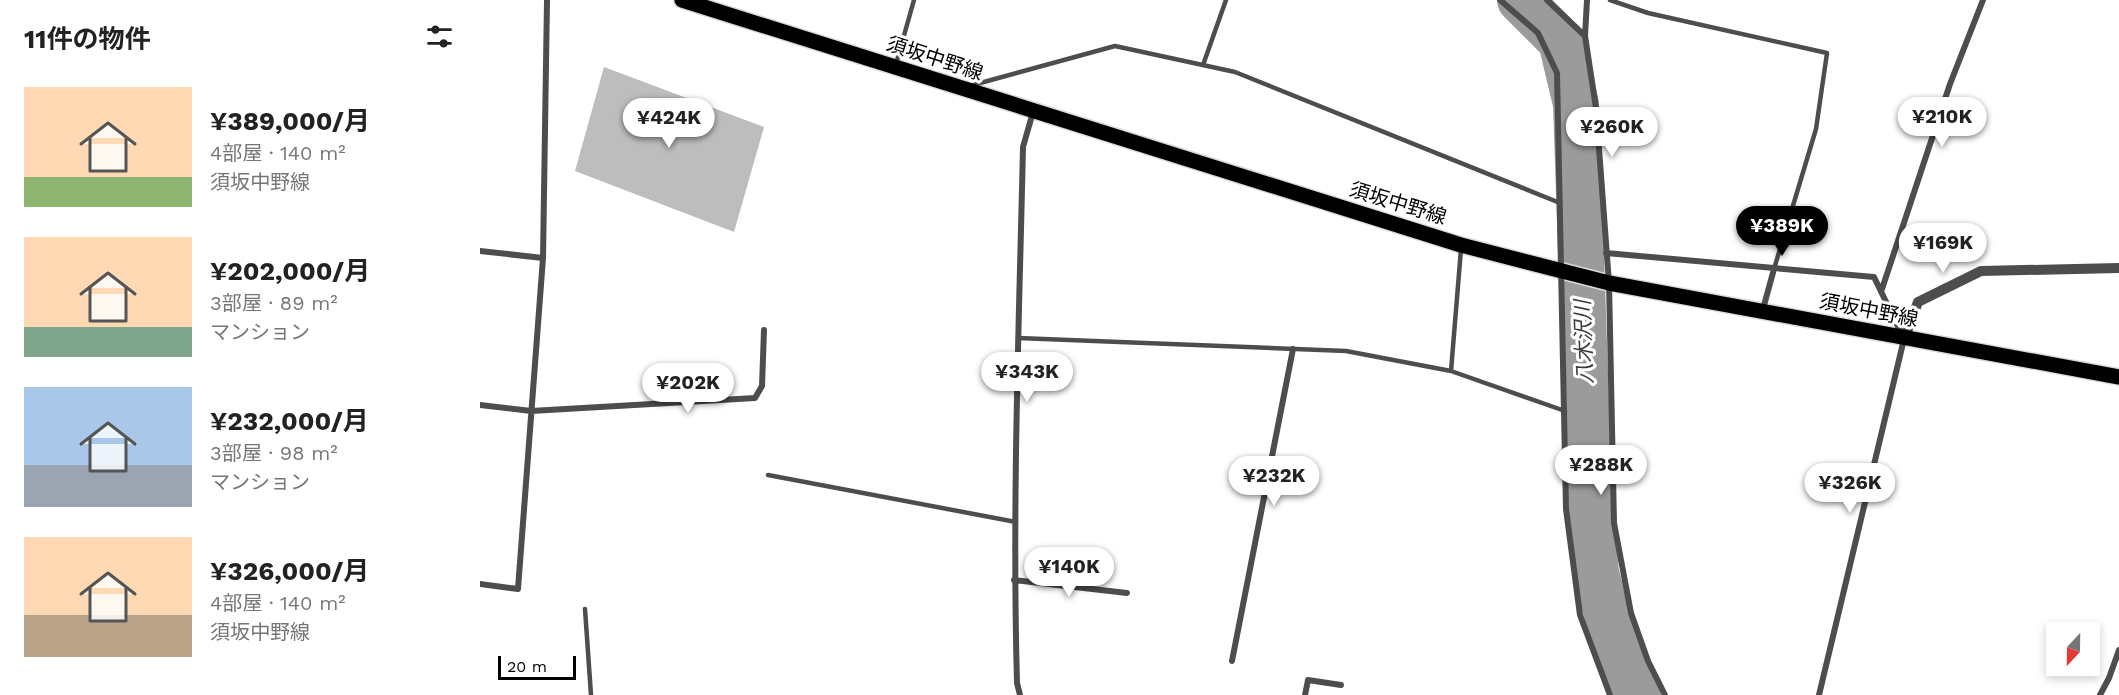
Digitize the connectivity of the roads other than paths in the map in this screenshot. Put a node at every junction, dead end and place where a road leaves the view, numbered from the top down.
1 (547, 0) edge
2 (682, 0) edge
3 (914, 0) edge
4 (1226, 0) edge
5 (1500, 0) edge
6 (1547, 0) edge
7 (1587, 0) edge
8 (1610, 0) edge
9 (1983, 0) edge
10 (1585, 36) junction
11 (1203, 65) junction
12 (895, 66) junction
13 (960, 89) junction
14 (1033, 112) junction
15 (1560, 203) junction
16 (1461, 245) junction
17 (480, 251) edge
18 (1606, 253) junction
19 (543, 258) junction
20 (2119, 268) edge
21 (1774, 269) junction
22 (1566, 272) junction
23 (1606, 283) junction
24 (1882, 289) junction
25 (1762, 313) junction
26 (764, 330) dead end
27 (1018, 338) junction
28 (1904, 339) junction
29 (1293, 349) junction
30 (1451, 371) junction
31 (2119, 377) edge
32 (480, 405) edge
33 (531, 411) junction
34 (1565, 411) junction
35 (768, 475) dead end
36 (1016, 522) junction
37 (1014, 580) junction
38 (480, 584) edge
39 (1127, 593) dead end
40 (585, 609) dead end
41 (2119, 650) edge
42 (1232, 661) dead end
43 (1341, 685) dead end
44 (591, 695) edge
45 (1020, 695) edge
46 (1305, 695) edge
47 (1610, 695) edge
48 (1665, 695) edge
49 (1819, 695) edge
50 (2100, 695) edge

1 - 19 street
2 - 12 main road, 須坂中野線
3 - 12 lane
4 - 11 lane
5 - 15 street
6 - 10 street
7 - 10 street
8 - 21 lane
9 - 24 street
10 - 18 street
11 - 13 lane
11 - 15 lane
12 - 13 main road, 須坂中野線
13 - 14 main road, 須坂中野線
14 - 16 main road, 須坂中野線
14 - 27 street
15 - 22 street
16 - 22 main road, 須坂中野線
16 - 30 lane
17 - 19 street
18 - 21 street
18 - 23 street
19 - 33 street
20 - 28 street
21 - 24 street
21 - 25 street
22 - 23 main road, 須坂中野線
22 - 34 street
23 - 25 main road, 須坂中野線
23 - 48 street
24 - 28 street
25 - 28 main road, 須坂中野線
26 - 33 street
27 - 29 lane
27 - 36 street
28 - 31 main road, 須坂中野線
28 - 49 street
29 - 30 lane
29 - 42 street
30 - 34 lane
32 - 33 street
33 - 38 street
34 - 47 street
35 - 36 lane
36 - 37 street
37 - 39 street
37 - 45 street
40 - 44 lane
41 - 50 street
43 - 46 street

